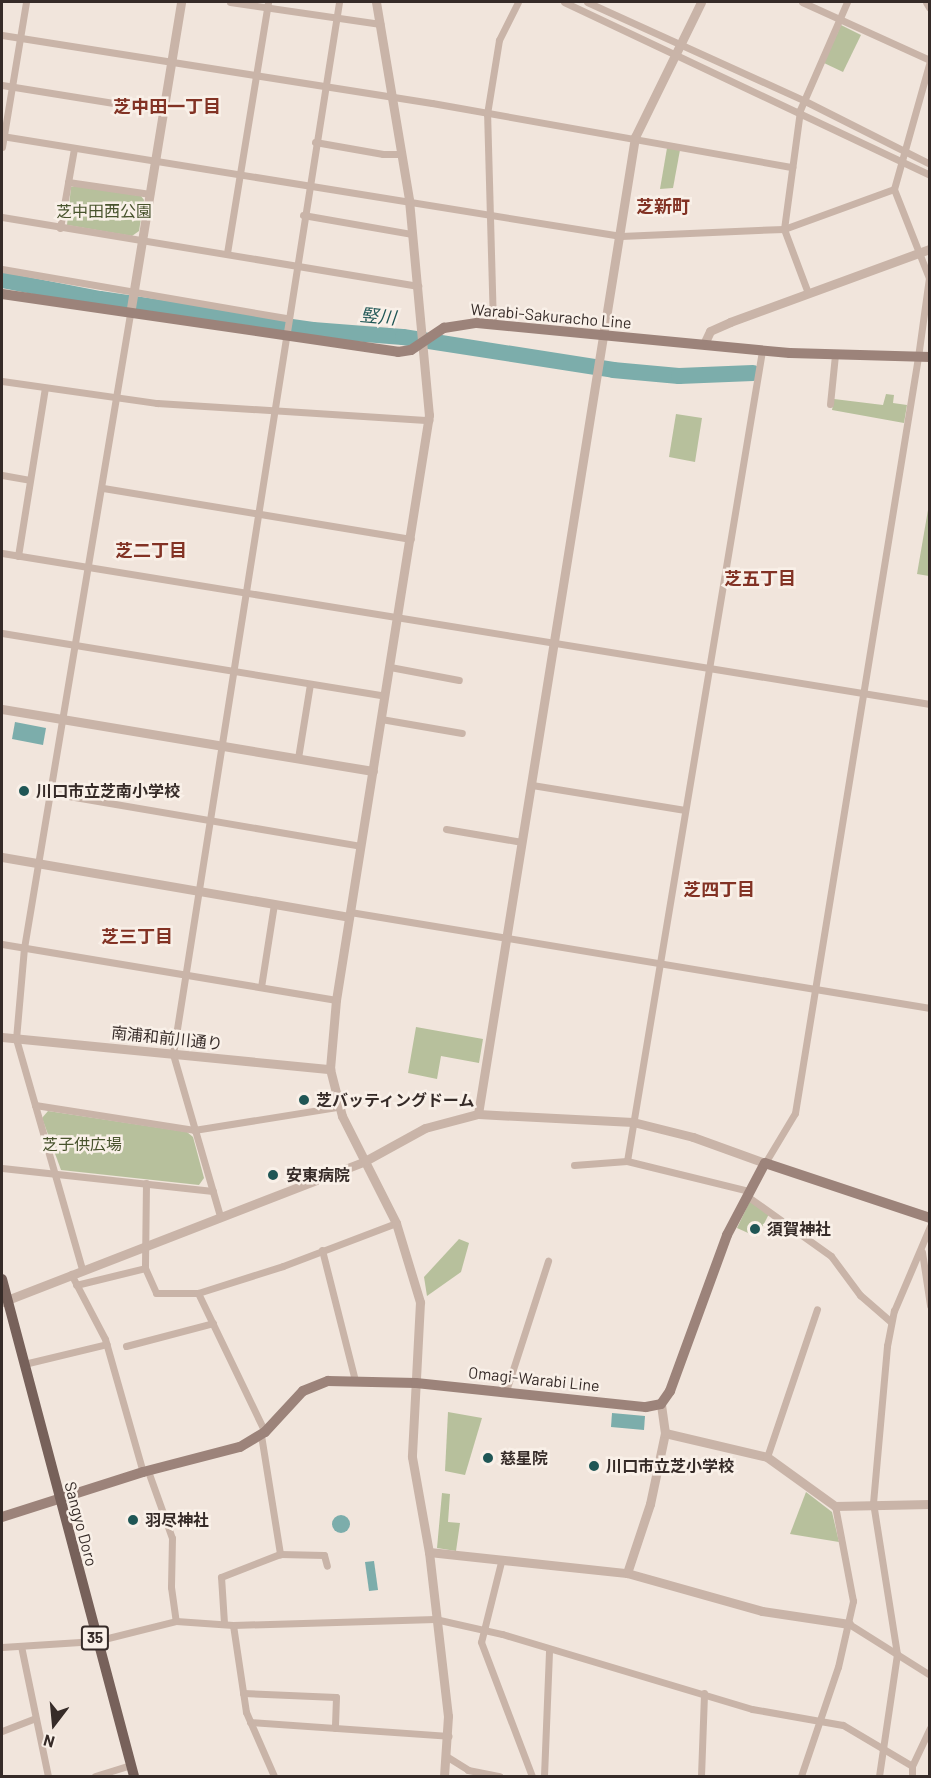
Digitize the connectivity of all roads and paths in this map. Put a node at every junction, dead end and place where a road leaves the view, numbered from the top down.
1 (26, 2) edge
2 (181, 2) edge
3 (230, 2) edge
4 (339, 2) edge
5 (376, 2) edge
6 (518, 2) edge
7 (564, 2) edge
8 (587, 2) edge
9 (701, 2) edge
10 (801, 2) edge
11 (847, 2) edge
12 (927, 2) edge
13 (267, 5) edge
14 (930, 7) edge
15 (336, 18) junction
16 (838, 19) junction
17 (380, 24) junction
18 (2, 35) edge
19 (20, 38) junction
20 (677, 48) junction
21 (930, 60) edge
22 (171, 62) junction
23 (255, 76) junction
24 (2, 85) edge
25 (11, 87) junction
26 (325, 87) junction
27 (392, 98) junction
28 (803, 100) junction
29 (800, 110) junction
30 (163, 111) junction
31 (487, 114) junction
32 (2, 136) edge
33 (635, 137) junction
34 (315, 142) junction
35 (2, 147) edge
36 (74, 149) junction
37 (904, 152) junction
38 (402, 154) junction
39 (156, 161) junction
40 (902, 161) junction
41 (930, 164) edge
42 (792, 167) junction
43 (238, 175) junction
44 (930, 175) edge
45 (68, 182) junction
46 (308, 184) junction
47 (894, 189) junction
48 (150, 194) junction
49 (408, 200) junction
50 (303, 215) junction
51 (489, 216) junction
52 (2, 218) edge
53 (60, 228) junction
54 (784, 229) junction
55 (412, 234) junction
56 (621, 236) junction
57 (142, 241) junction
58 (930, 249) edge
59 (227, 253) junction
60 (918, 253) junction
61 (295, 265) junction
62 (2, 269) edge
63 (418, 286) junction
64 (808, 293) junction
65 (2, 294) edge
66 (133, 295) junction
67 (131, 312) junction
68 (286, 319) junction
69 (493, 325) junction
70 (284, 335) junction
71 (605, 336) junction
72 (423, 341) junction
73 (704, 344) junction
74 (762, 351) junction
75 (834, 355) junction
76 (918, 357) junction
77 (930, 357) edge
78 (2, 381) edge
79 (45, 388) junction
80 (117, 398) junction
81 (831, 404) dead end
82 (273, 408) junction
83 (429, 420) junction
84 (2, 475) edge
85 (30, 480) junction
86 (103, 488) junction
87 (256, 514) junction
88 (411, 539) junction
89 (2, 553) edge
90 (18, 556) junction
91 (89, 567) junction
92 (244, 592) junction
93 (398, 618) junction
94 (2, 633) edge
95 (555, 643) junction
96 (76, 645) junction
97 (390, 667) junction
98 (709, 668) junction
99 (231, 671) junction
100 (459, 680) dead end
101 (310, 684) junction
102 (863, 693) junction
103 (385, 696) junction
104 (930, 704) edge
105 (2, 709) edge
106 (63, 719) junction
107 (381, 719) junction
108 (462, 733) dead end
109 (220, 745) junction
110 (298, 758) junction
111 (373, 771) junction
112 (532, 784) junction
113 (51, 793) junction
114 (685, 810) junction
115 (208, 820) junction
116 (447, 829) dead end
117 (522, 842) junction
118 (361, 846) junction
119 (2, 857) edge
120 (39, 864) junction
121 (197, 891) junction
122 (274, 904) junction
123 (350, 914) junction
124 (507, 938) junction
125 (2, 944) edge
126 (24, 948) junction
127 (660, 963) junction
128 (184, 974) junction
129 (261, 987) junction
130 (814, 989) junction
131 (336, 999) junction
132 (930, 1008) edge
133 (2, 1037) edge
134 (16, 1039) junction
135 (173, 1054) junction
136 (330, 1069) junction
137 (34, 1105) junction
138 (338, 1107) junction
139 (478, 1114) junction
140 (633, 1122) junction
141 (194, 1130) junction
142 (365, 1161) junction
143 (627, 1161) junction
144 (765, 1163) junction
145 (574, 1165) dead end
146 (2, 1168) edge
147 (54, 1174) junction
148 (146, 1183) junction
149 (213, 1191) junction
150 (748, 1194) junction
151 (220, 1216) junction
152 (930, 1218) edge
153 (396, 1223) junction
154 (930, 1226) edge
155 (148, 1244) junction
156 (322, 1250) junction
157 (921, 1250) junction
158 (548, 1261) dead end
159 (145, 1268) junction
160 (82, 1269) junction
161 (71, 1274) junction
162 (2, 1279) edge
163 (76, 1285) junction
164 (198, 1293) junction
165 (4, 1301) edge
166 (930, 1305) edge
167 (817, 1309) dead end
168 (890, 1321) junction
169 (213, 1323) junction
170 (107, 1344) junction
171 (126, 1346) dead end
172 (24, 1364) junction
173 (355, 1380) junction
174 (416, 1383) junction
175 (506, 1391) junction
176 (661, 1404) junction
177 (263, 1433) junction
178 (665, 1433) junction
179 (767, 1457) junction
180 (145, 1471) junction
181 (59, 1499) junction
182 (873, 1503) junction
183 (930, 1504) edge
184 (835, 1506) junction
185 (2, 1517) edge
186 (429, 1552) junction
187 (280, 1554) junction
188 (501, 1562) junction
189 (327, 1566) dead end
190 (627, 1573) junction
191 (435, 1619) junction
192 (176, 1621) junction
193 (224, 1623) junction
194 (849, 1624) junction
195 (233, 1625) junction
196 (483, 1633) junction
197 (96, 1641) junction
198 (21, 1646) junction
199 (2, 1647) edge
200 (549, 1649) junction
201 (897, 1654) junction
202 (930, 1675) edge
203 (243, 1693) junction
204 (704, 1693) junction
205 (34, 1719) junction
206 (819, 1719) junction
207 (250, 1722) junction
208 (335, 1728) junction
209 (930, 1728) edge
210 (2, 1731) edge
211 (448, 1736) junction
212 (881, 1749) junction
213 (446, 1756) junction
214 (130, 1765) junction
215 (912, 1766) junction
216 (48, 1776) edge
217 (95, 1776) edge
218 (134, 1776) edge
219 (274, 1776) edge
220 (444, 1776) edge
221 (499, 1776) edge
222 (532, 1776) edge
223 (544, 1776) edge
224 (701, 1776) edge
225 (801, 1776) edge
226 (879, 1776) edge
227 (912, 1776) edge

1 - 19 street
2 - 22 street
3 - 13 street
4 - 15 street
5 - 17 street
6 - 31 street
7 - 20 street
8 - 20 street
9 - 20 street
10 - 16 street
11 - 16 street
12 - 14 street
13 - 15 street
13 - 23 street
15 - 17 street
15 - 26 street
16 - 21 street
16 - 28 street
17 - 27 street
18 - 19 street
19 - 22 street
19 - 25 street
20 - 28 street
20 - 29 street
20 - 33 street
21 - 37 street
22 - 23 street
22 - 30 street
23 - 26 street
23 - 43 street
24 - 25 street
25 - 30 street
25 - 32 street
26 - 27 street
26 - 34 street
27 - 31 street
27 - 38 street
28 - 29 street
28 - 37 street
29 - 40 street
29 - 42 street
30 - 39 street
31 - 33 street
31 - 51 street
32 - 35 street
32 - 36 street
33 - 42 street
33 - 56 street
34 - 38 street
34 - 46 street
36 - 39 street
36 - 45 street
37 - 40 street
37 - 41 street
38 - 49 street
39 - 43 street
39 - 48 street
40 - 44 street
40 - 47 street
42 - 54 street
43 - 46 street
43 - 59 street
45 - 48 street
45 - 53 street
46 - 49 street
46 - 50 street
47 - 54 street
47 - 60 street
48 - 57 street
49 - 51 street
49 - 55 street
50 - 55 street
50 - 61 street
51 - 56 street
51 - 69 street
52 - 53 street
53 - 57 street
54 - 56 street
54 - 64 street
55 - 63 street
56 - 71 street
57 - 59 street
57 - 66 street
58 - 60 street
59 - 61 street
60 - 64 street
60 - 76 street
61 - 63 street
61 - 68 street
62 - 66 street
63 - 72 street
64 - 73 street
65 - 67 main road, Warabi-Sakuracho Line
66 - 67 street
66 - 68 street
67 - 70 main road, Warabi-Sakuracho Line
67 - 80 street
68 - 70 street
69 - 71 main road, Warabi-Sakuracho Line
69 - 72 main road, Warabi-Sakuracho Line
70 - 72 main road, Warabi-Sakuracho Line
70 - 82 street
71 - 73 main road, Warabi-Sakuracho Line
71 - 95 street
72 - 83 street
73 - 74 main road, Warabi-Sakuracho Line
74 - 75 main road, Warabi-Sakuracho Line
74 - 98 street
75 - 76 main road, Warabi-Sakuracho Line
75 - 81 street
76 - 77 main road, Warabi-Sakuracho Line
76 - 102 street
78 - 79 street
79 - 80 street
79 - 85 street
80 - 82 street
80 - 86 street
82 - 83 street
82 - 87 street
83 - 88 street
84 - 85 street
85 - 90 street
86 - 87 street
86 - 91 street
87 - 88 street
87 - 92 street
88 - 93 street
89 - 90 street
90 - 91 street
91 - 92 street
91 - 96 street
92 - 93 street
92 - 99 street
93 - 95 street
93 - 97 street
94 - 96 street
95 - 98 street
95 - 112 street
96 - 99 street
96 - 106 street
97 - 100 street
97 - 103 street
98 - 102 street
98 - 114 street
99 - 101 street
99 - 109 street
101 - 103 street
101 - 110 street
102 - 104 street
102 - 130 street
103 - 107 street
105 - 106 street
106 - 109 street
106 - 113 street
107 - 108 street
107 - 111 street
109 - 110 street
109 - 115 street
110 - 111 street
111 - 118 street
112 - 114 street
112 - 117 street
113 - 115 street
113 - 120 street
114 - 127 street
115 - 118 street
115 - 121 street
116 - 117 street
117 - 124 street
118 - 123 street
119 - 120 street
120 - 121 street
120 - 126 street
121 - 122 street
121 - 128 street
122 - 123 street
122 - 129 street
123 - 124 street
123 - 131 street
124 - 127 street
124 - 139 street
125 - 126 street
126 - 128 street
126 - 134 street
127 - 130 street
127 - 140 street
128 - 129 street
128 - 135 street
129 - 131 street
130 - 132 street
130 - 144 street
131 - 136 street
133 - 134 street, 南浦和前川通り
134 - 135 street, 南浦和前川通り
134 - 137 street
135 - 136 street, 南浦和前川通り
135 - 141 street
136 - 138 street
137 - 141 street
137 - 147 street
138 - 141 street
138 - 142 street
139 - 140 street
139 - 142 street
140 - 143 street
140 - 144 street
141 - 149 street
142 - 151 street
142 - 153 street
143 - 145 street
143 - 150 street
144 - 150 main road
144 - 152 main road
146 - 147 street
147 - 148 street
147 - 160 street
148 - 149 street
148 - 155 street
149 - 151 street
150 - 168 street
150 - 176 main road
151 - 155 street
153 - 156 street
153 - 174 street
154 - 157 street
155 - 159 street
155 - 160 street
156 - 164 street
156 - 173 street
157 - 166 street
157 - 168 street
158 - 175 street
159 - 163 street
159 - 164 street
160 - 161 street
161 - 163 street
161 - 165 street
162 - 165 main road, Sangyo Doro / 35
163 - 170 street
164 - 169 street
165 - 172 main road, Sangyo Doro / 35
167 - 179 street
168 - 182 street
169 - 171 street
169 - 177 street
170 - 172 street
170 - 180 street
172 - 181 main road, Sangyo Doro / 35
173 - 174 main road, Omagi-Warabi Line
173 - 177 main road, Omagi-Warabi Line
174 - 175 main road, Omagi-Warabi Line
174 - 186 street
175 - 176 main road, Omagi-Warabi Line
176 - 178 street
177 - 180 main road, Omagi-Warabi Line
177 - 187 street
178 - 179 street
178 - 190 street
179 - 184 street
180 - 181 main road, Omagi-Warabi Line
180 - 192 street
181 - 185 main road, Omagi-Warabi Line
181 - 197 main road, Sangyo Doro / 35
182 - 183 street
182 - 184 street
182 - 201 street
184 - 194 street
186 - 188 street
186 - 191 street
187 - 189 street
187 - 193 street
188 - 190 street
188 - 196 street
190 - 194 street
191 - 195 street
191 - 196 street
191 - 211 street
192 - 193 street
192 - 197 street
193 - 195 street
194 - 201 street
194 - 206 street
195 - 203 street
196 - 200 street
196 - 222 street
197 - 198 street
197 - 214 main road, Sangyo Doro / 35
198 - 199 street
198 - 205 street
200 - 204 street
200 - 223 street
201 - 202 street
201 - 212 street
203 - 207 street
203 - 208 street
204 - 206 street
204 - 224 street
205 - 210 street
205 - 216 street
206 - 212 street
206 - 225 street
207 - 208 street
207 - 219 street
208 - 211 street
209 - 215 street
211 - 213 street
212 - 215 street
212 - 226 street
213 - 220 street
213 - 221 street
214 - 217 street
214 - 218 main road, Sangyo Doro / 35
215 - 227 street

